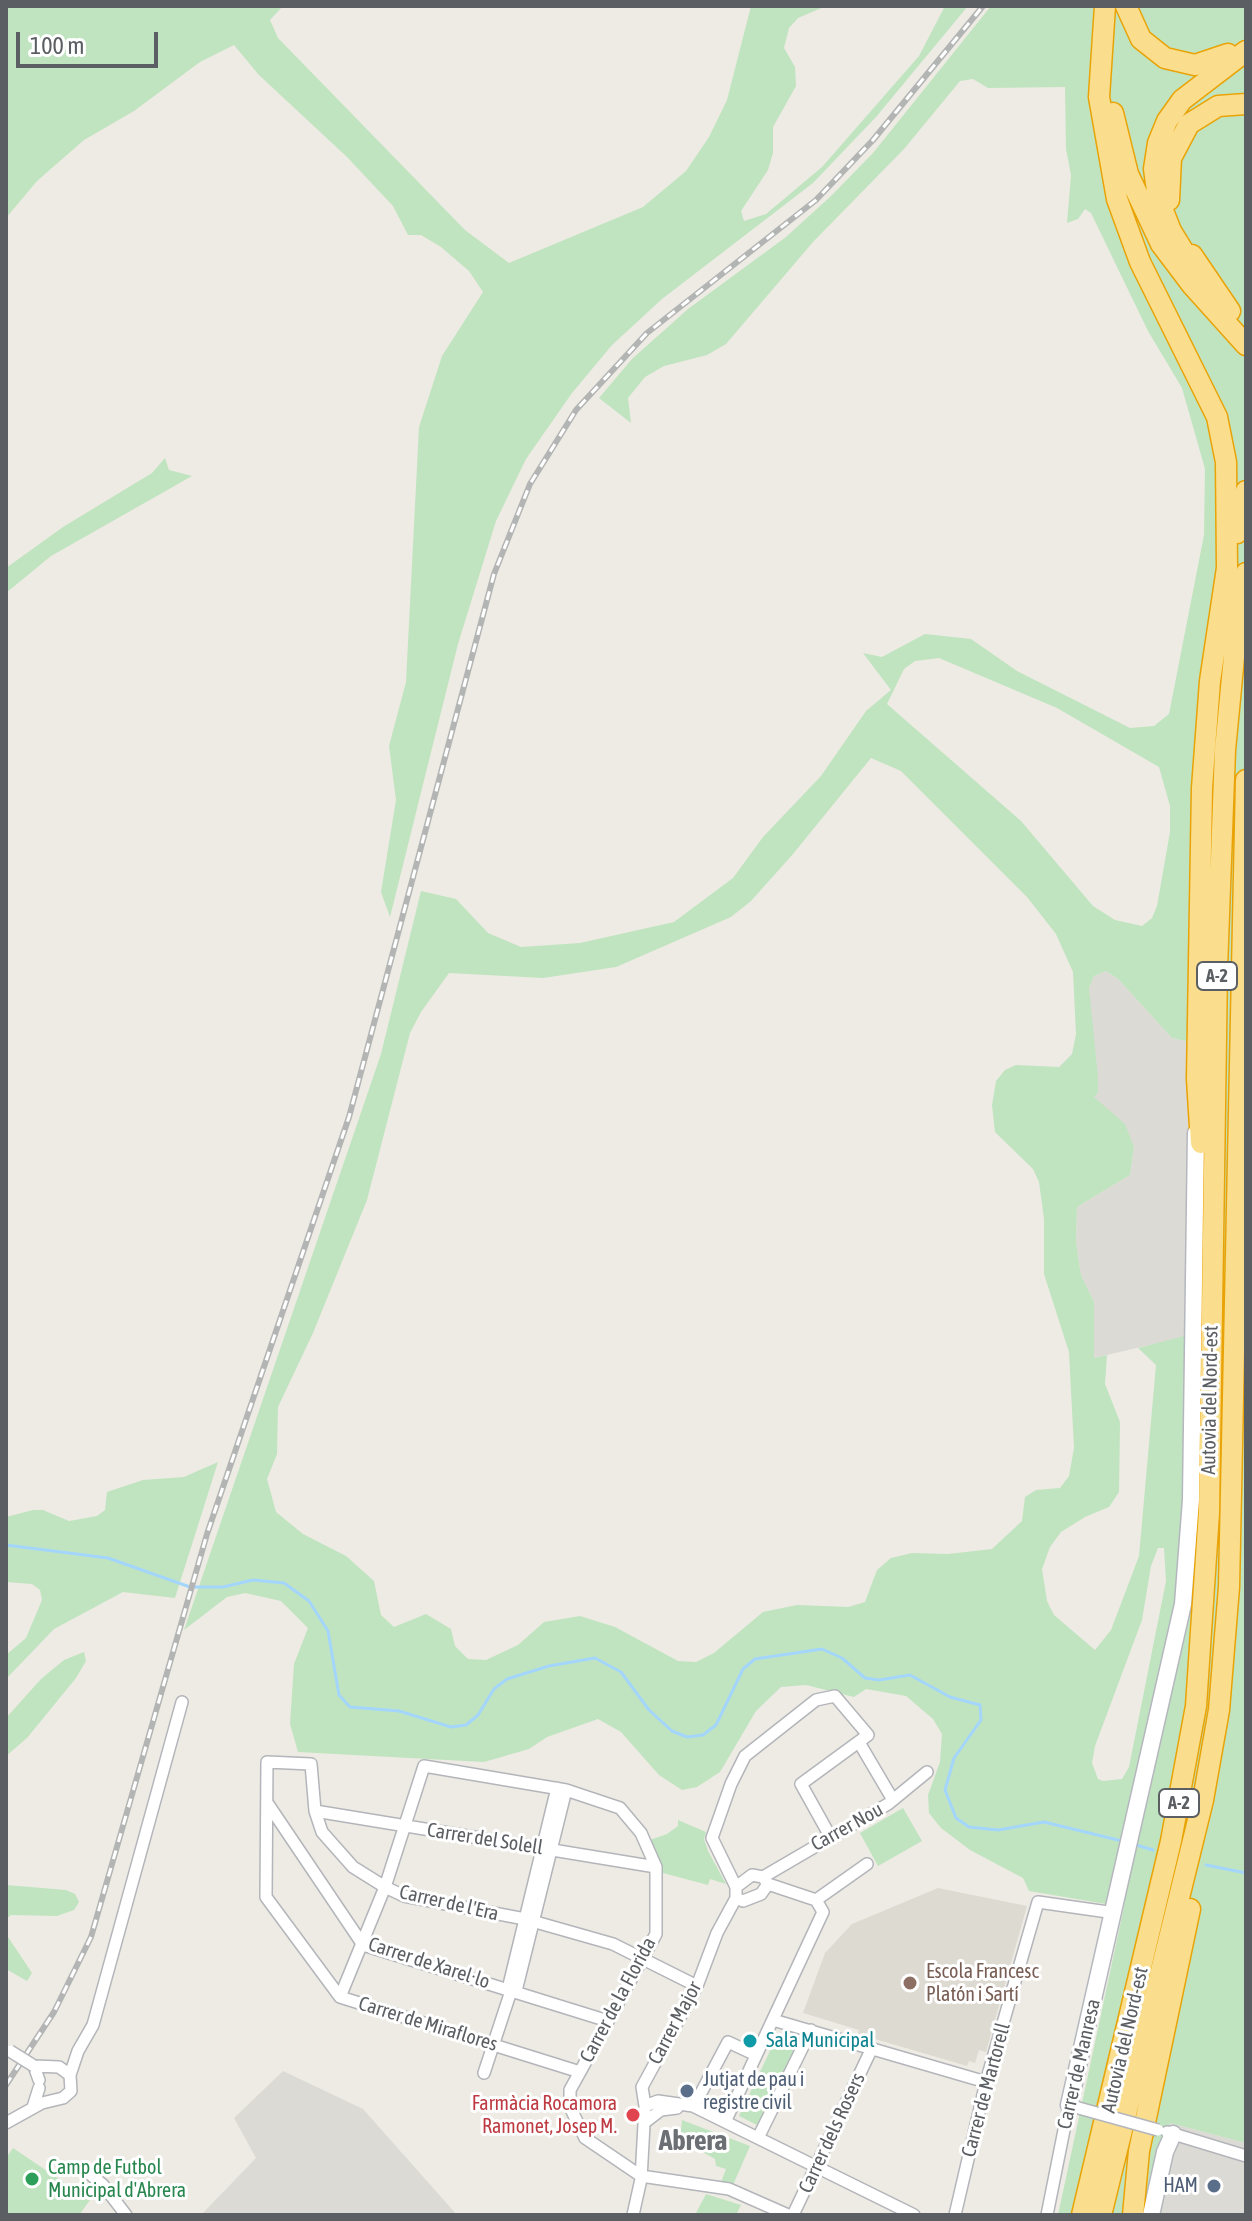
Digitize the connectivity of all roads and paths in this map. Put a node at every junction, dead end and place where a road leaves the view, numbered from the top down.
1 (1107, 6) edge
2 (1126, 6) edge
3 (1246, 44) edge
4 (1246, 51) edge
5 (1246, 104) edge
6 (1243, 334) edge
7 (1246, 491) edge
8 (1236, 570) edge
9 (1246, 780) edge
10 (1244, 1045) edge
11 (1197, 1079) junction
12 (1210, 1382) junction
13 (182, 1702) dead end
14 (1216, 1732) junction
15 (860, 1744) junction
16 (267, 1762) joint
17 (927, 1772) dead end
18 (562, 1789) junction
19 (893, 1800) junction
20 (268, 1804) junction
21 (315, 1811) junction
22 (406, 1826) junction
23 (830, 1836) junction
24 (548, 1849) junction
25 (867, 1864) dead end
26 (656, 1867) junction
27 (766, 1880) junction
28 (838, 1885) junction
29 (385, 1887) junction
30 (736, 1892) junction
31 (816, 1900) junction
32 (823, 1912) junction
33 (1115, 1913) junction
34 (529, 1920) junction
35 (363, 1945) junction
36 (643, 1959) junction
37 (697, 1986) junction
38 (511, 1991) junction
39 (340, 1997) junction
40 (773, 2020) junction
41 (608, 2021) junction
42 (811, 2030) junction
43 (494, 2044) junction
44 (8, 2050) edge
45 (871, 2050) junction
46 (78, 2051) junction
47 (756, 2055) junction
48 (34, 2066) junction
49 (54, 2067) junction
50 (580, 2072) junction
51 (484, 2073) dead end
52 (70, 2075) junction
53 (986, 2082) junction
54 (39, 2084) junction
55 (53, 2100) junction
56 (645, 2106) junction
57 (694, 2106) junction
58 (1072, 2106) junction
59 (33, 2107) junction
60 (661, 2110) junction
61 (709, 2112) junction
62 (726, 2120) junction
63 (6, 2123) edge
64 (644, 2123) junction
65 (1166, 2132) junction
66 (759, 2136) junction
67 (1246, 2156) edge
68 (816, 2167) junction
69 (85, 2170) dead end
70 (641, 2176) junction
71 (126, 2215) edge
72 (634, 2215) edge
73 (791, 2215) edge
74 (914, 2215) edge
75 (955, 2215) edge
76 (1047, 2215) edge
77 (1082, 2215) edge
78 (1101, 2215) edge
79 (1133, 2215) edge
80 (1151, 2215) edge

1 - 6 highway
1 - 8 highway
2 - 3 highway
4 - 6 highway
5 - 6 highway
7 - 8 highway
8 - 11 highway
8 - 12 highway, Autovia del Nord-est / A-2
9 - 10 highway, Autovia del Nord-est / A-2
10 - 14 highway, Autovia del Nord-est / A-2
11 - 12 highway
11 - 33 street, Carrer de Manresa
12 - 77 highway, Autovia del Nord-est / A-2
13 - 46 street
14 - 78 highway, Autovia del Nord-est / A-2
14 - 79 highway
15 - 19 street
15 - 23 street
15 - 30 street
16 - 20 street, Carrer de Miraflores
16 - 21 street, Carrer de l'Era
17 - 19 street, Carrer Nou
18 - 22 street, Carrer de la Florida
18 - 24 street
18 - 26 street, Carrer de la Florida
19 - 23 street, Carrer Nou
20 - 35 street, Carrer de Xarel·lo
20 - 39 street, Carrer de Miraflores
21 - 22 street, Carrer del Solell
21 - 29 street, Carrer de l'Era
22 - 24 street, Carrer del Solell
22 - 29 street
23 - 27 street, Carrer Nou
24 - 26 street, Carrer del Solell
24 - 34 street
25 - 28 street
26 - 36 street, Carrer de la Florida
27 - 30 street
27 - 30 street
27 - 31 street
28 - 31 street
28 - 32 street
29 - 34 street, Carrer de l'Era
29 - 35 street
30 - 37 street, Carrer Major
31 - 32 street
32 - 40 street
33 - 53 street, Carrer de Martorell
33 - 58 street, Carrer de Manresa
34 - 36 street, Carrer de l'Era
34 - 38 street
35 - 38 street, Carrer de Xarel·lo
35 - 39 street
36 - 37 street, Carrer de l'Era
36 - 41 street, Carrer de la Florida
37 - 56 street, Carrer Major
38 - 41 street, Carrer de Xarel·lo
38 - 43 street
39 - 43 street, Carrer de Miraflores
40 - 42 street
40 - 47 street
41 - 50 street, Carrer de la Florida
42 - 45 street
42 - 66 street
43 - 50 street, Carrer de Miraflores
43 - 51 street
44 - 48 street, bridge
45 - 53 street
45 - 68 street, Carrer dels Rosers
46 - 49 street
46 - 52 street
47 - 57 street
47 - 62 street
48 - 49 street
48 - 54 street
49 - 52 street
49 - 54 street
50 - 70 street, Carrer de la Florida
52 - 55 street
53 - 75 street, Carrer de Martorell
54 - 55 street
54 - 59 street
55 - 59 street
56 - 57 street
56 - 60 street
56 - 64 street, Carrer Major
57 - 61 street
58 - 65 street, bridge
58 - 76 street, Carrer de Manresa
59 - 63 street
60 - 61 street
60 - 64 street
61 - 62 street
62 - 66 street
64 - 70 street, Carrer Major
65 - 67 street
65 - 80 street
66 - 68 street
68 - 73 street, Carrer dels Rosers
68 - 74 street
69 - 71 street
70 - 72 street, Carrer Major
70 - 73 street

